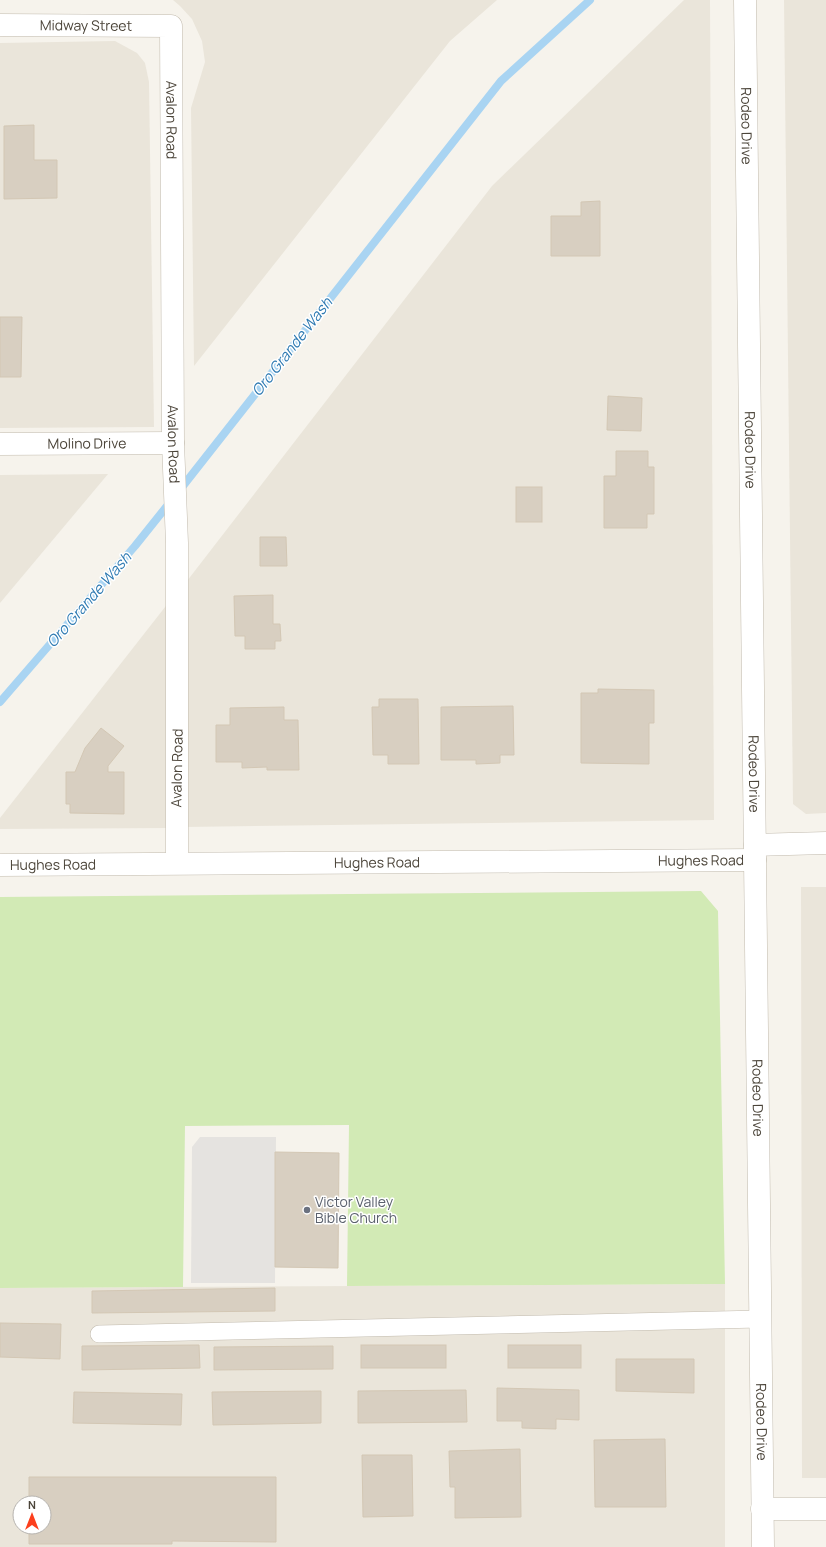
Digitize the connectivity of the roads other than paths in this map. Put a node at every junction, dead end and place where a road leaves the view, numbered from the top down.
1 (745, 0) edge
2 (0, 25) edge
3 (171, 26) joint
4 (173, 443) junction
5 (0, 444) edge
6 (826, 843) edge
7 (755, 852) junction
8 (177, 863) junction
9 (0, 865) edge
10 (760, 1319) junction
11 (99, 1334) dead end
12 (762, 1509) junction
13 (826, 1509) edge
14 (763, 1547) edge

1 - 7 street, Rodeo Drive
2 - 3 street, Midway Street
3 - 4 street, Avalon Road
4 - 5 street, Molino Drive
4 - 8 street, Avalon Road
6 - 7 street, Hughes Road
7 - 8 street, Hughes Road
7 - 10 street, Rodeo Drive
8 - 9 street, Hughes Road
10 - 11 lane
10 - 12 street, Rodeo Drive
12 - 13 street
12 - 14 street, Rodeo Drive

